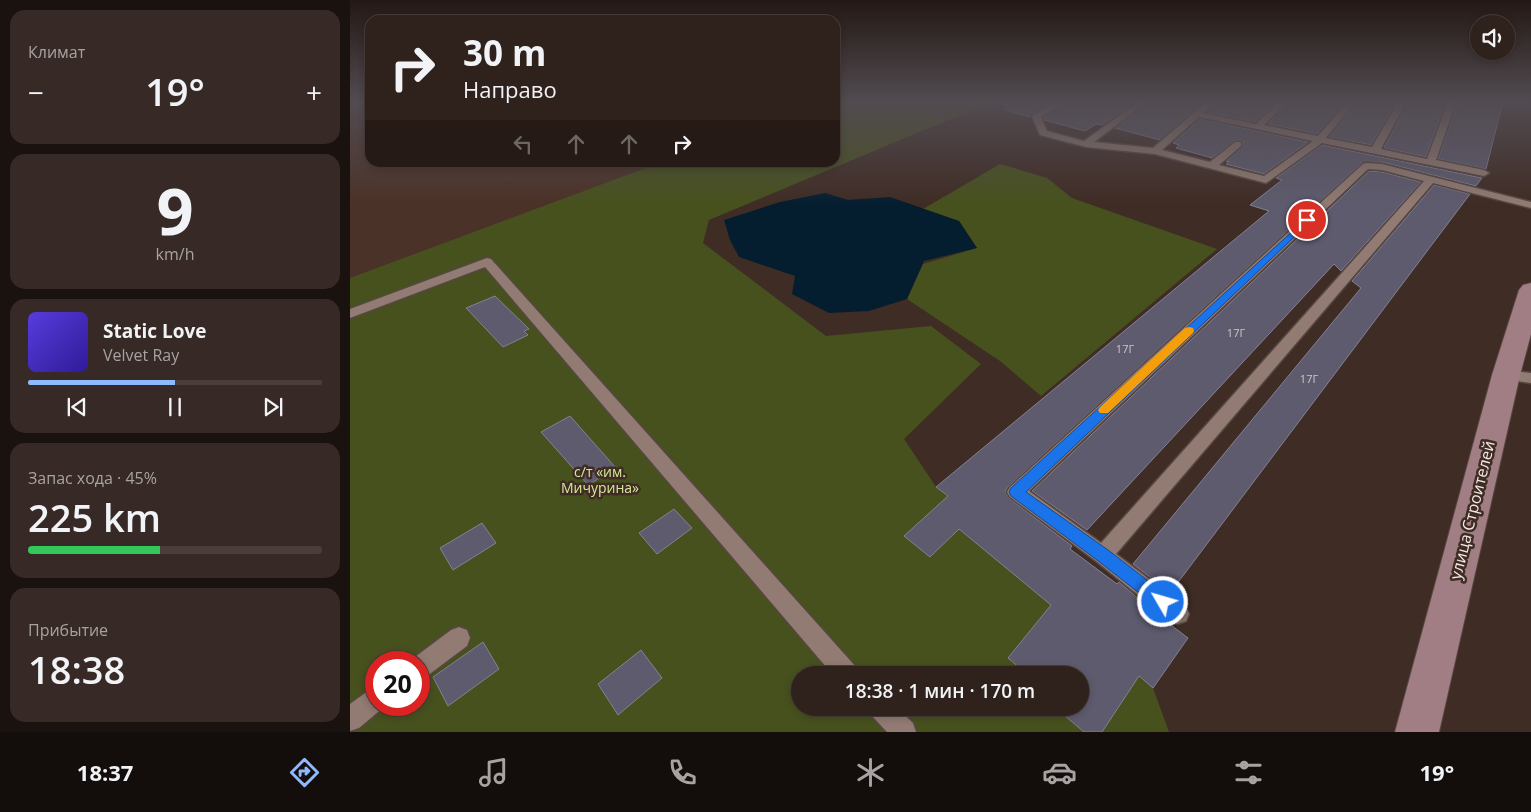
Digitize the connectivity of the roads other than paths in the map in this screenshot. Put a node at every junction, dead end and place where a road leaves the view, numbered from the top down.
1 (1055, 136) edge
2 (1097, 136) edge
3 (1171, 136) edge
4 (1303, 136) edge
5 (1323, 136) edge
6 (1383, 136) edge
7 (1440, 136) edge
8 (1320, 140) junction
9 (1086, 144) junction
10 (1238, 144) dead end
11 (1155, 151) junction
12 (1375, 151) junction
13 (1431, 162) junction
14 (1211, 166) junction
15 (1484, 173) dead end
16 (1431, 179) junction
17 (1531, 205) edge
18 (1531, 290) edge
19 (350, 314) edge
20 (1518, 377) edge
21 (1103, 555) junction
22 (1178, 614) dead end
23 (459, 638) dead end
24 (430, 660) edge
25 (840, 666) edge
26 (365, 707) edge
27 (888, 716) edge
28 (350, 719) edge
29 (904, 732) edge
30 (1417, 732) edge

1 - 9 lane
2 - 9 lane
3 - 11 lane
4 - 8 lane
5 - 8 lane
6 - 12 lane
7 - 13 lane
8 - 12 lane
8 - 14 lane
9 - 11 lane
10 - 14 lane
11 - 14 lane
12 - 13 lane
13 - 15 lane
16 - 17 lane
16 - 21 lane
16 - 21 lane
18 - 20 main road, улица Строителей
19 - 25 lane
20 - 30 main road, улица Строителей
21 - 22 lane
23 - 24 lane
26 - 28 lane
27 - 29 lane

